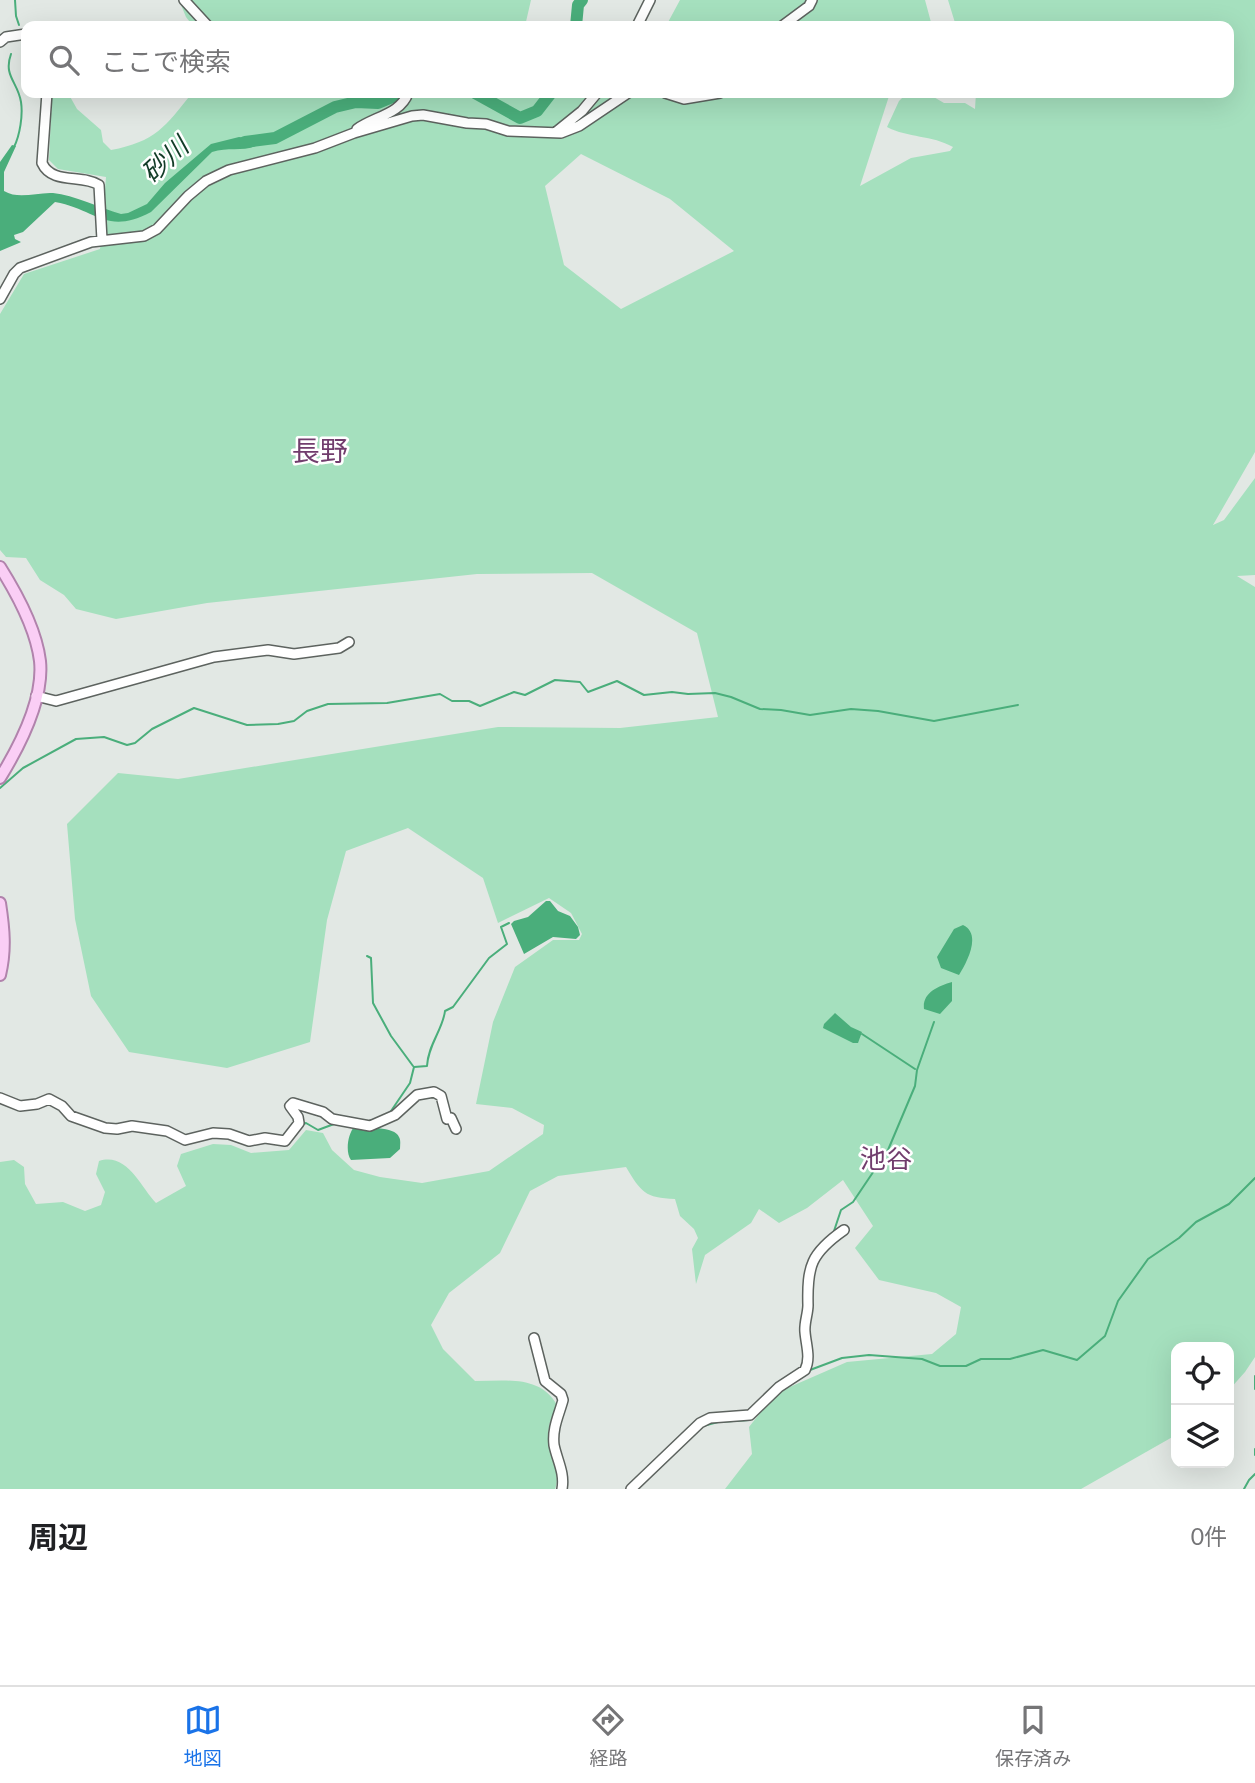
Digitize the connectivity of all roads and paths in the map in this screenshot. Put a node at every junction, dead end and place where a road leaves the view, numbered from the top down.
1 (184, 0) edge
2 (650, 0) edge
3 (813, 0) edge
4 (203, 21) edge
5 (640, 21) edge
6 (789, 21) edge
7 (21, 34) edge
8 (0, 42) edge
9 (47, 98) edge
10 (406, 98) edge
11 (593, 98) edge
12 (621, 98) edge
13 (354, 133) junction
14 (554, 133) junction
15 (102, 240) junction
16 (0, 299) edge
17 (0, 567) edge
18 (349, 642) dead end
19 (36, 696) junction
20 (0, 778) edge
21 (0, 903) edge
22 (1, 919) edge
23 (0, 974) edge
24 (0, 1098) edge
25 (456, 1129) dead end
26 (844, 1230) dead end
27 (534, 1338) dead end
28 (562, 1489) edge
29 (631, 1489) edge

1 - 4 street
2 - 5 street
3 - 6 street
7 - 8 street
9 - 15 street
10 - 13 street
11 - 14 street
12 - 14 street
13 - 14 street
13 - 15 street
15 - 16 street
17 - 19 main road
18 - 19 street
19 - 20 main road
21 - 22 main road
22 - 23 main road
24 - 25 street
26 - 29 street
27 - 28 street

